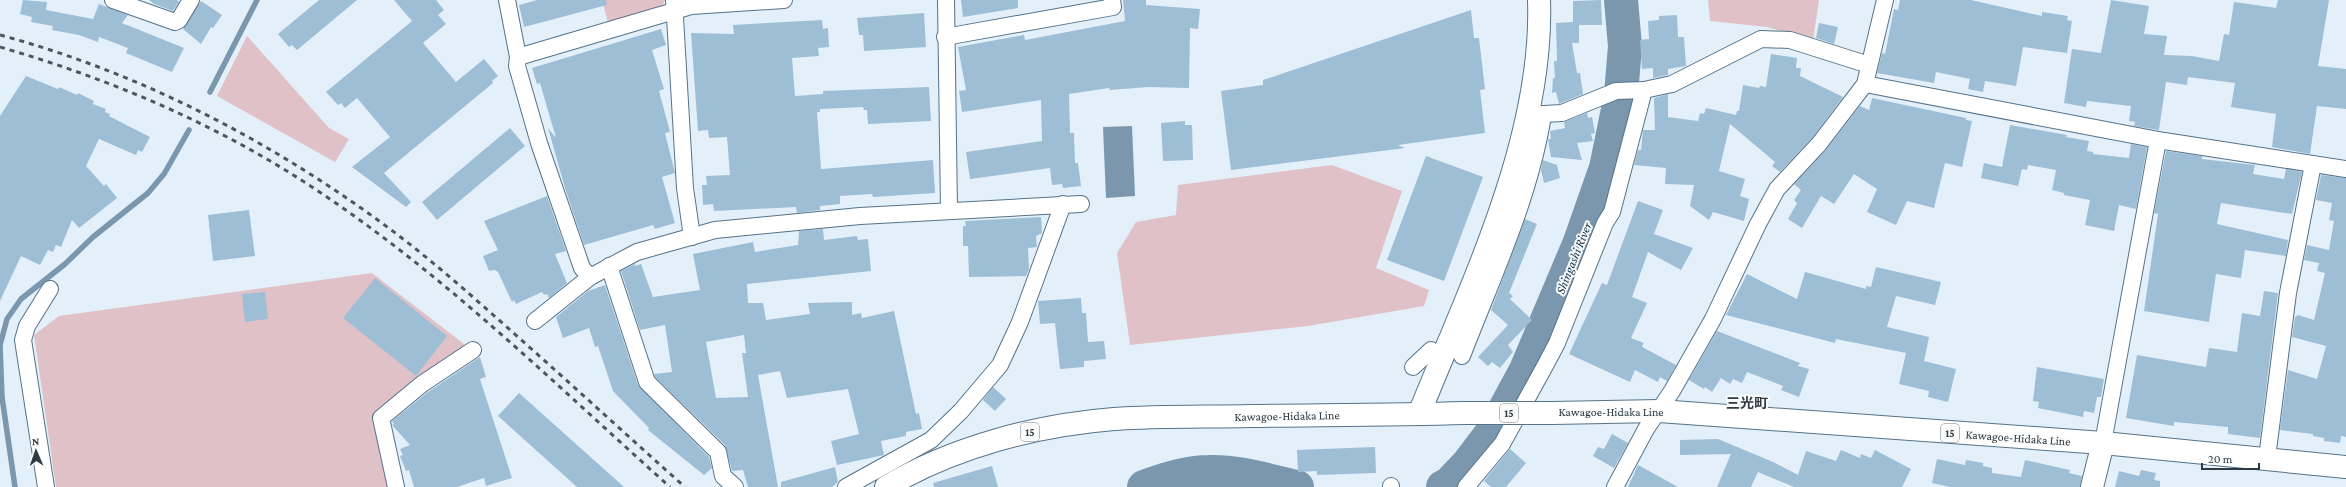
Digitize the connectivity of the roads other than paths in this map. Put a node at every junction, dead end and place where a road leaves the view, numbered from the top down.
1 (112, 0) edge
2 (191, 0) edge
3 (507, 0) edge
4 (784, 0) edge
5 (946, 0) edge
6 (1112, 0) edge
7 (1539, 0) edge
8 (1885, 0) edge
9 (675, 5) edge
10 (945, 37) junction
11 (518, 57) junction
12 (1869, 65) junction
13 (1865, 84) junction
14 (1641, 90) junction
15 (1535, 115) junction
16 (2158, 140) junction
17 (2313, 164) junction
18 (2346, 169) edge
19 (1063, 204) junction
20 (1081, 204) dead end
21 (949, 210) junction
22 (692, 237) junction
23 (609, 266) junction
24 (590, 278) junction
25 (50, 288) dead end
26 (535, 321) dead end
27 (473, 350) dead end
28 (1431, 350) dead end
29 (1462, 357) dead end
30 (1413, 366) dead end
31 (1659, 411) junction
32 (1419, 414) junction
33 (2103, 443) junction
34 (2267, 458) junction
35 (2346, 466) edge
36 (46, 487) edge
37 (396, 487) edge
38 (735, 487) edge
39 (846, 487) edge
40 (886, 487) edge
41 (1466, 487) edge
42 (1616, 487) edge
43 (2092, 487) edge

1 - 2 street
3 - 11 street
4 - 9 street
5 - 10 street
6 - 10 street
7 - 15 main road
8 - 12 street
9 - 11 street
9 - 22 street
10 - 21 street
11 - 24 street
12 - 13 street
12 - 14 street
13 - 16 street
13 - 31 street
14 - 15 street
14 - 41 street
15 - 29 street
15 - 32 main road
16 - 17 street
16 - 33 street
17 - 18 street
17 - 34 street
19 - 20 street
19 - 21 street
19 - 39 street
21 - 22 street
22 - 23 street
23 - 24 street
23 - 38 street
24 - 26 street
25 - 36 street
27 - 37 street
28 - 30 street
31 - 32 main road, Kawagoe-Hidaka Line / 15, bridge
31 - 33 main road, Kawagoe-Hidaka Line / 15
31 - 42 street
32 - 40 main road, Kawagoe-Hidaka Line / 15
33 - 34 main road, Kawagoe-Hidaka Line / 15
33 - 43 main road
34 - 35 main road, Kawagoe-Hidaka Line / 15

